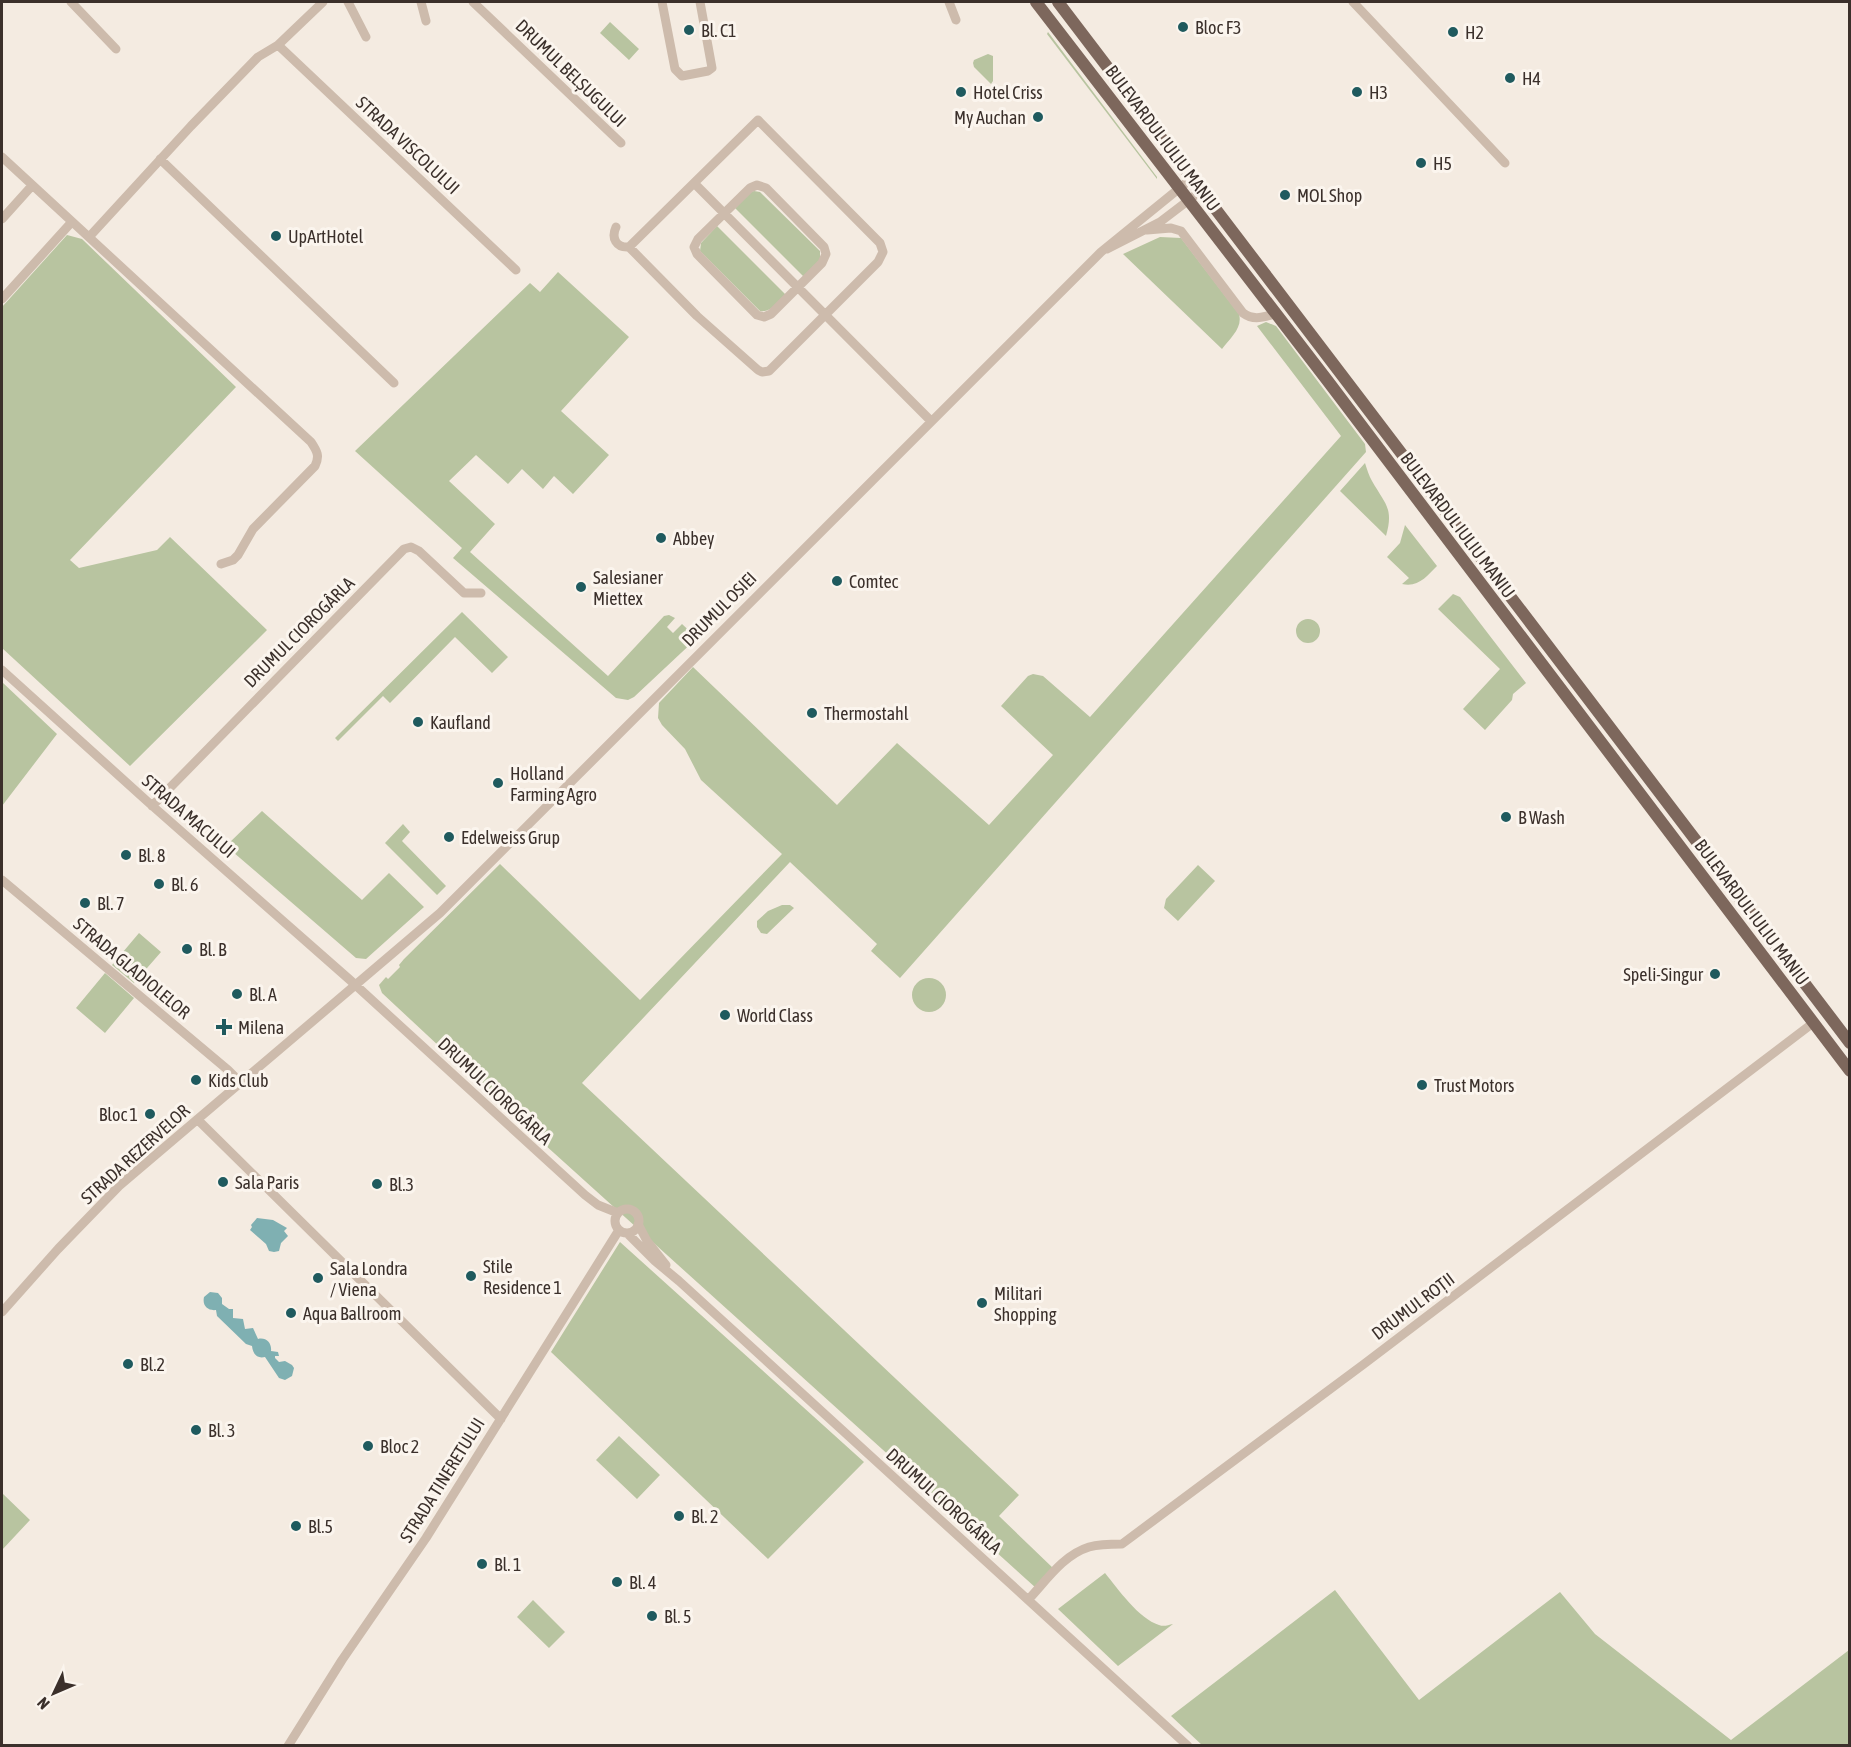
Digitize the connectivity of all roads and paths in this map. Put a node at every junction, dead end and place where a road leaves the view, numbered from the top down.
1 (71, 2) edge
2 (323, 2) edge
3 (348, 2) edge
4 (421, 2) edge
5 (473, 2) edge
6 (662, 2) edge
7 (700, 2) edge
8 (949, 2) edge
9 (1036, 2) edge
10 (1058, 2) edge
11 (1353, 2) edge
12 (956, 20) dead end
13 (426, 21) dead end
14 (366, 37) dead end
15 (278, 45) junction
16 (116, 49) dead end
17 (621, 142) dead end
18 (2, 157) edge
19 (160, 159) junction
20 (1505, 163) dead end
21 (2, 164) edge
22 (1192, 178) junction
23 (694, 183) junction
24 (1178, 188) junction
25 (29, 189) junction
26 (1202, 190) junction
27 (1188, 201) junction
28 (725, 213) junction
29 (2, 219) edge
30 (69, 225) junction
31 (616, 227) dead end
32 (1147, 230) junction
33 (90, 236) junction
34 (629, 247) junction
35 (1101, 252) junction
36 (516, 270) dead end
37 (798, 287) junction
38 (2, 299) edge
39 (1275, 314) junction
40 (826, 315) junction
41 (394, 382) dead end
42 (931, 420) junction
43 (1467, 540) junction
44 (1455, 551) junction
45 (1476, 552) junction
46 (1464, 563) junction
47 (220, 564) dead end
48 (481, 593) dead end
49 (2, 670) edge
50 (1604, 747) junction
51 (1634, 760) junction
52 (152, 806) junction
53 (2, 880) edge
54 (340, 971) junction
55 (372, 972) junction
56 (356, 985) junction
57 (1813, 1023) junction
58 (1850, 1043) edge
59 (1850, 1071) edge
60 (241, 1083) junction
61 (198, 1120) junction
62 (618, 1213) junction
63 (638, 1224) junction
64 (623, 1231) junction
65 (678, 1281) junction
66 (2, 1312) edge
67 (501, 1419) junction
68 (1028, 1600) junction
69 (1179, 1737) junction
70 (1172, 1745) edge
71 (288, 1746) edge
72 (1188, 1746) edge

1 - 16 street
2 - 15 street
3 - 14 street
4 - 13 street
5 - 17 street, DRUMUL BELȘUGULUI
6 - 7 street
8 - 12 street
9 - 24 main road, BULEVARDUL IULIU MANIU
10 - 22 main road, BULEVARDUL IULIU MANIU
11 - 20 street
15 - 19 street
15 - 36 street, STRADA VISCOLULUI
18 - 33 street
19 - 33 street
19 - 41 street
21 - 25 street
22 - 24 street, DRUMUL OSIEI
22 - 26 main road, BULEVARDUL IULIU MANIU
23 - 28 street
23 - 34 street
23 - 40 street
24 - 27 main road, BULEVARDUL IULIU MANIU
24 - 35 street, DRUMUL OSIEI
25 - 29 street
25 - 30 street
26 - 27 street, DRUMUL OSIEI
26 - 43 main road, BULEVARDUL IULIU MANIU
27 - 32 street, DRUMUL OSIEI
27 - 39 main road, BULEVARDUL IULIU MANIU
28 - 37 street
28 - 37 street
28 - 37 street
30 - 33 street
30 - 38 street
31 - 34 street
32 - 35 street, DRUMUL OSIEI
32 - 39 street
33 - 47 street
34 - 40 street
35 - 42 street, DRUMUL OSIEI
37 - 40 street
39 - 44 main road, BULEVARDUL IULIU MANIU
40 - 42 street
42 - 55 street, DRUMUL OSIEI
43 - 44 main road
43 - 45 main road, BULEVARDUL IULIU MANIU
44 - 46 main road, BULEVARDUL IULIU MANIU
45 - 46 main road
45 - 51 main road, BULEVARDUL IULIU MANIU
46 - 50 main road, BULEVARDUL IULIU MANIU
48 - 52 street, DRUMUL CIOROGÂRLA
49 - 52 street, STRADA MACULUI
50 - 51 main road
50 - 57 main road, BULEVARDUL IULIU MANIU
51 - 58 main road, BULEVARDUL IULIU MANIU
52 - 54 street, STRADA MACULUI
53 - 60 street, STRADA GLADIOLELOR
54 - 55 street
54 - 56 street, STRADA MACULUI
55 - 56 street, DRUMUL OSIEI
56 - 60 street, STRADA REZERVELOR
56 - 62 street, DRUMUL CIOROGÂRLA
57 - 59 main road, BULEVARDUL IULIU MANIU
57 - 68 street, DRUMUL ROȚII
60 - 61 street, STRADA REZERVELOR
61 - 66 street, STRADA REZERVELOR
61 - 67 street
62 - 63 street
62 - 64 street
63 - 64 street
63 - 65 street, DRUMUL CIOROGÂRLA
64 - 65 street, DRUMUL CIOROGÂRLA
64 - 67 street, STRADA TINERETULUI
65 - 68 street, DRUMUL CIOROGÂRLA
67 - 71 street, STRADA TINERETULUI
68 - 69 street, DRUMUL CIOROGÂRLA
69 - 70 street
69 - 72 street, DRUMUL CIOROGÂRLA

